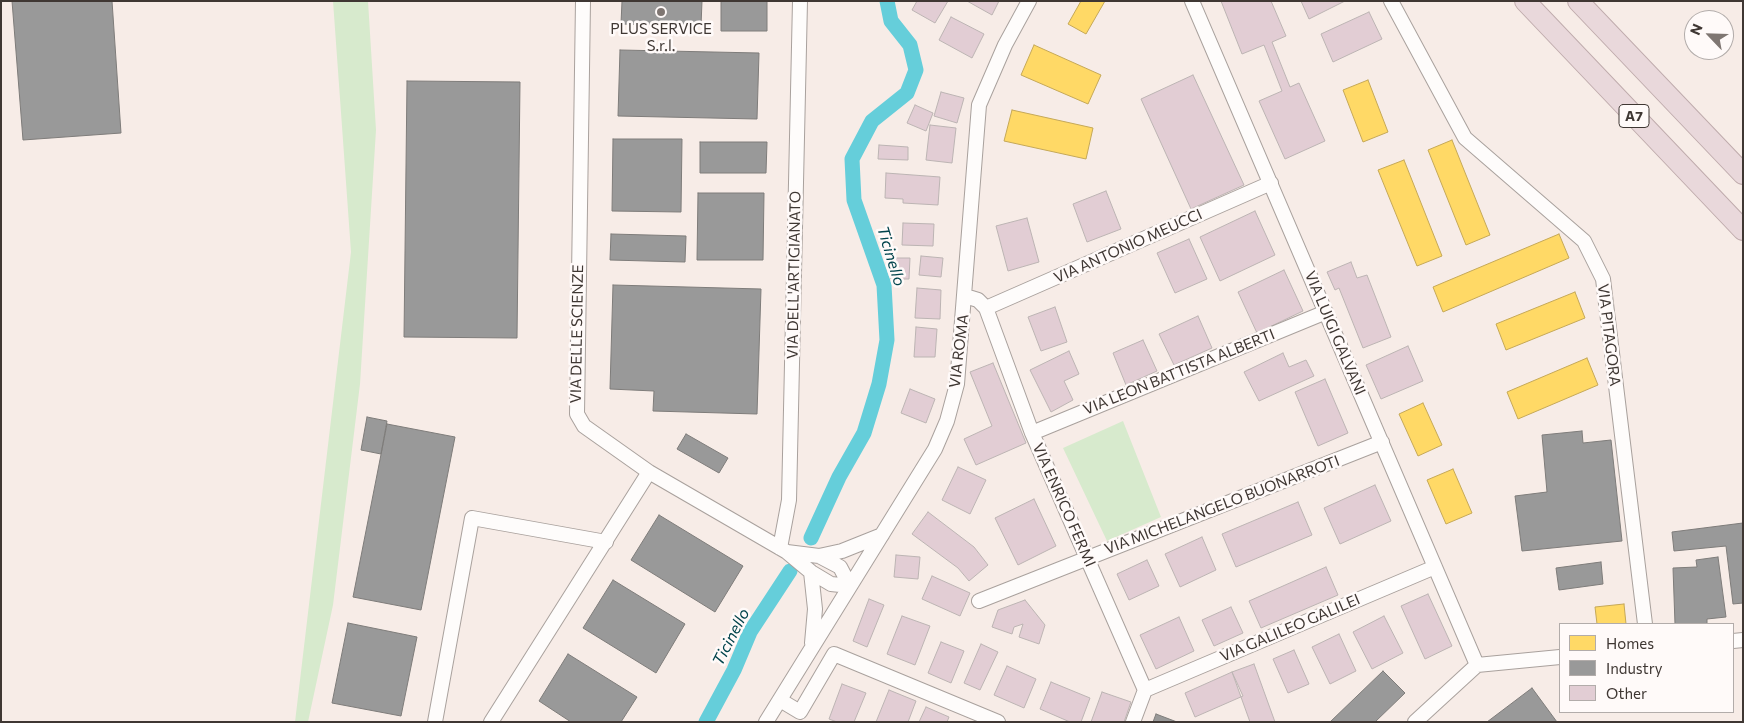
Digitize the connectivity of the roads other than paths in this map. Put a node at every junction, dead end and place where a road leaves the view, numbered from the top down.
1 (583, 1) edge
2 (800, 1) edge
3 (1029, 1) edge
4 (1192, 1) edge
5 (1391, 1) edge
6 (1525, 1) edge
7 (1578, 1) edge
8 (1743, 174) edge
9 (1271, 183) junction
10 (1743, 230) edge
11 (965, 296) junction
12 (986, 308) junction
13 (1326, 312) junction
14 (1032, 433) junction
15 (1382, 442) junction
16 (648, 472) junction
17 (882, 535) junction
18 (606, 542) junction
19 (784, 550) junction
20 (819, 556) junction
21 (1087, 558) junction
22 (1435, 567) junction
23 (811, 572) junction
24 (850, 586) junction
25 (979, 601) dead end
26 (1645, 623) edge
27 (812, 648) junction
28 (1559, 657) edge
29 (1478, 665) junction
30 (1145, 690) junction
31 (780, 700) junction
32 (797, 717) edge
33 (437, 721) edge
34 (492, 722) edge
35 (766, 722) edge
36 (998, 722) edge
37 (1133, 722) edge
38 (1415, 722) edge

1 - 16 street, VIA DELLE SCIENZE
2 - 19 street, VIA DELL'ARTIGIANATO
3 - 11 street, VIA ROMA
4 - 9 street, VIA LUIGI GALVANI
5 - 26 street, VIA PITAGORA
6 - 10 highway, A7
7 - 8 highway, A7
9 - 12 street, VIA ANTONIO MEUCCI
9 - 13 street, VIA LUIGI GALVANI
11 - 12 street
11 - 17 street, VIA ROMA
12 - 14 street, VIA ENRICO FERMI
13 - 14 street, VIA LEON BATTISTA ALBERTI
13 - 15 street, VIA LUIGI GALVANI
14 - 21 street, VIA ENRICO FERMI
15 - 21 street, VIA MICHELANGELO BUONARROTI
15 - 22 street, VIA LUIGI GALVANI
16 - 18 street
16 - 19 street, VIA DELLE SCIENZE
17 - 20 street, VIA DELLE SCIENZE
17 - 24 street, VIA ROMA
18 - 33 street
18 - 34 street
19 - 20 street, VIA DELLE SCIENZE
19 - 23 street, VIA DELLE SCIENZE
20 - 24 street, VIA DELLE SCIENZE
21 - 25 street, VIA MICHELANGELO BUONARROTI
21 - 30 street, VIA ENRICO FERMI
22 - 29 street, VIA LUIGI GALVANI
22 - 30 street, VIA GALILEO GALILEI
23 - 24 street, VIA DELLE SCIENZE
23 - 27 street
24 - 27 street, VIA ROMA
27 - 31 street, VIA ROMA
28 - 29 street
29 - 38 street
30 - 37 street
31 - 32 street
31 - 35 street, VIA ROMA
32 - 36 street

